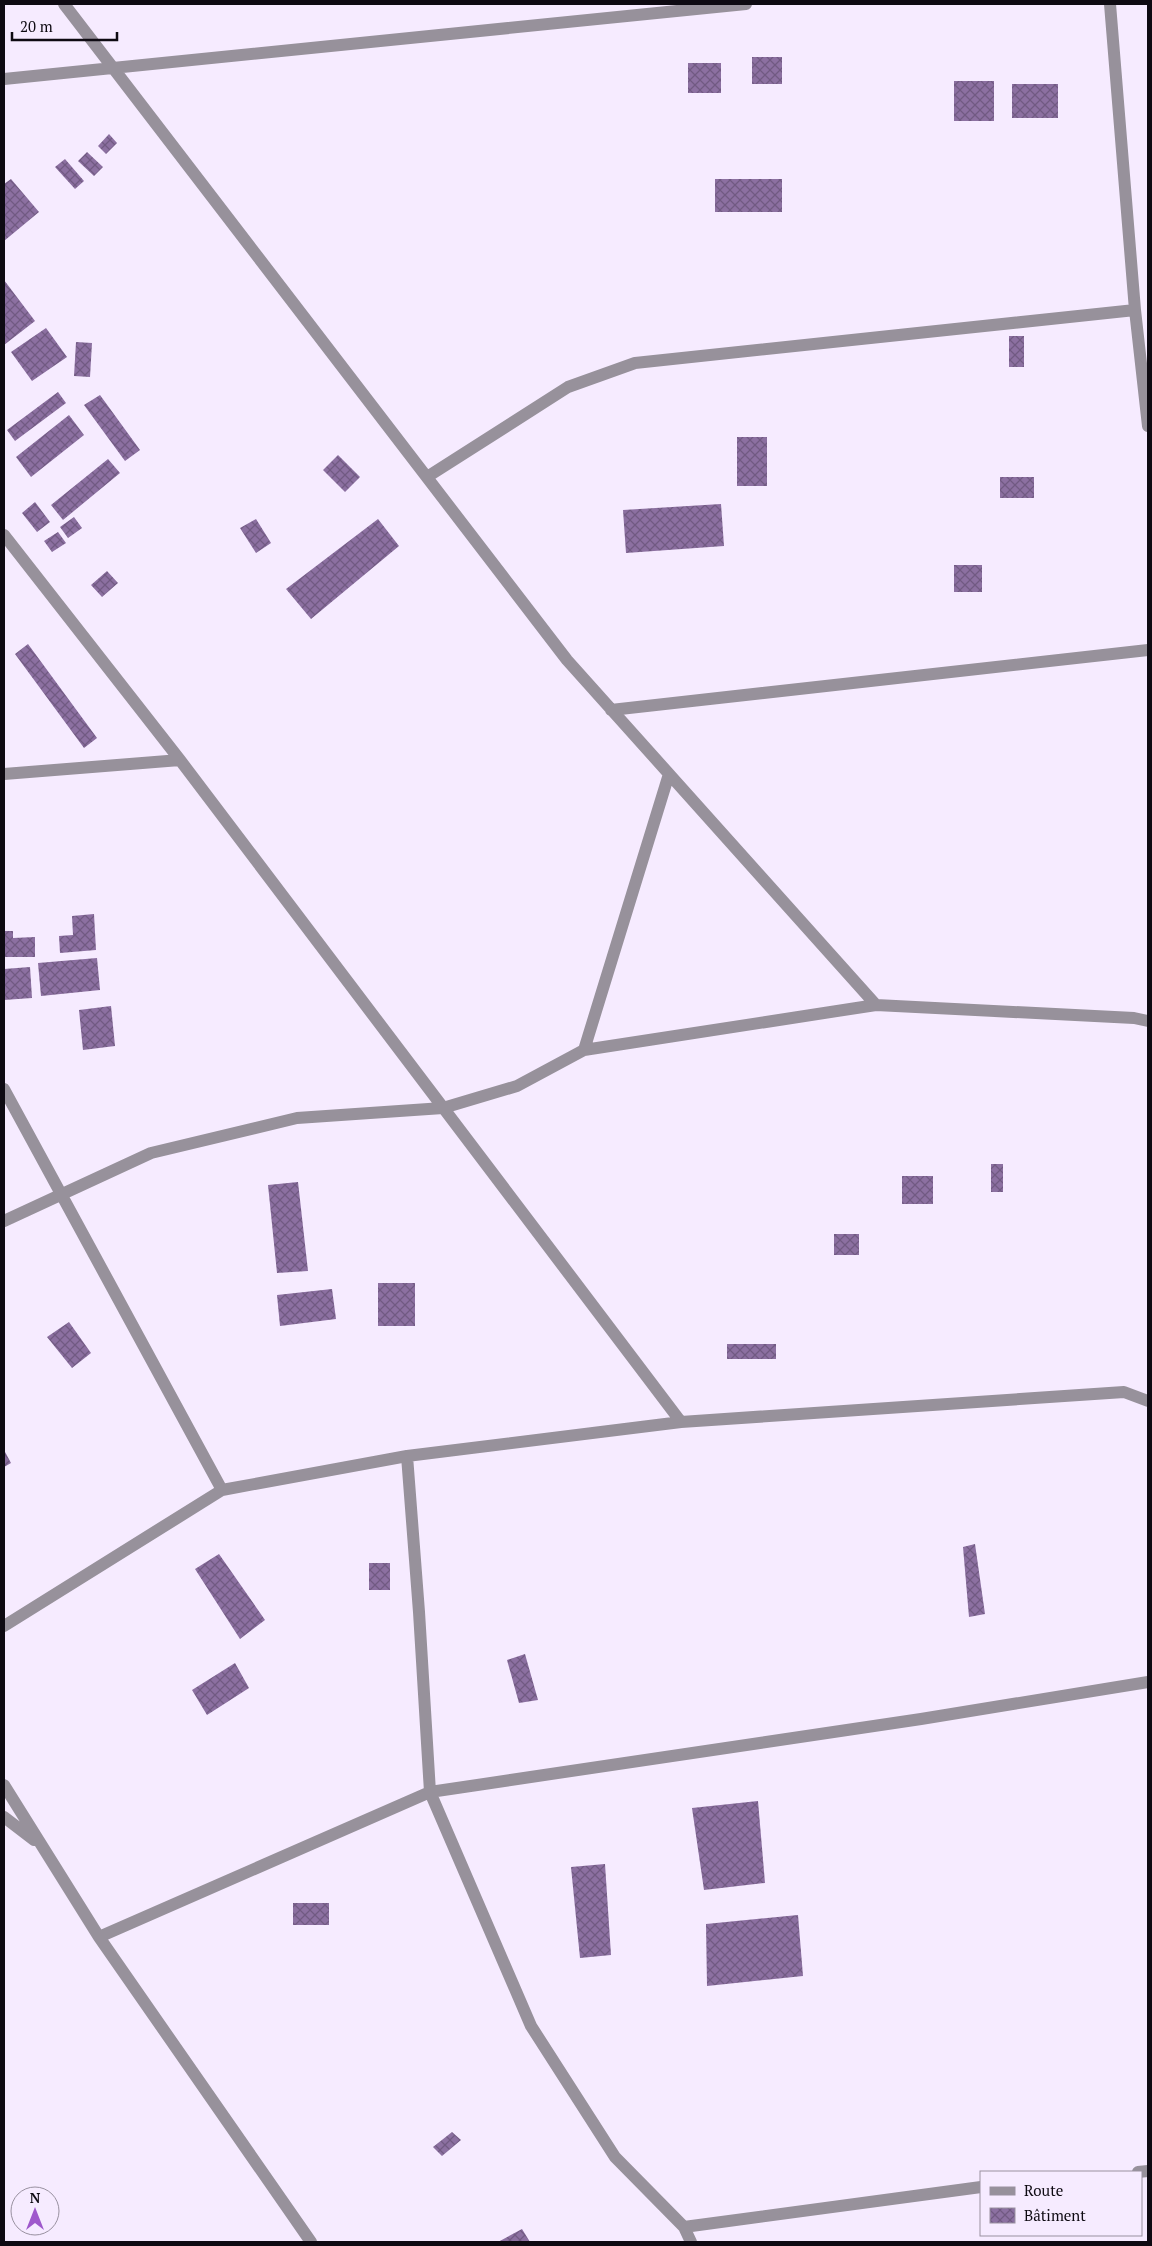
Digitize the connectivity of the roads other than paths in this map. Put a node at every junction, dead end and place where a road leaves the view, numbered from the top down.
1 (64, 4) edge
2 (746, 4) edge
3 (1110, 4) edge
4 (114, 68) junction
5 (4, 79) edge
6 (1135, 310) junction
7 (1148, 426) edge
8 (427, 477) junction
9 (4, 535) edge
10 (1148, 650) edge
11 (611, 710) junction
12 (180, 760) junction
13 (4, 774) edge
14 (669, 774) junction
15 (876, 1005) junction
16 (1148, 1021) edge
17 (584, 1050) junction
18 (4, 1089) edge
19 (443, 1108) junction
20 (62, 1193) junction
21 (4, 1221) edge
22 (1148, 1401) edge
23 (681, 1422) junction
24 (407, 1456) junction
25 (222, 1490) junction
26 (4, 1626) edge
27 (1148, 1682) edge
28 (4, 1785) edge
29 (430, 1792) junction
30 (4, 1817) edge
31 (40, 1844) junction
32 (99, 1937) junction
33 (980, 2187) edge
34 (684, 2227) junction
35 (311, 2242) edge
36 (691, 2242) edge

1 - 4 street
2 - 4 street
3 - 6 street
4 - 5 street
4 - 8 street
6 - 7 street
6 - 8 street
8 - 11 street
9 - 12 street
10 - 11 street
11 - 14 street
12 - 13 street
12 - 19 street
14 - 15 street
14 - 17 street
15 - 16 street
15 - 17 street
17 - 19 street
18 - 20 street
19 - 20 street
19 - 23 street
20 - 21 street
20 - 25 street
22 - 23 street
23 - 24 street
24 - 25 street
24 - 29 street
25 - 26 street
27 - 29 street
28 - 31 street
29 - 32 street
29 - 34 street
30 - 31 street
31 - 32 street
32 - 35 street
33 - 34 street
34 - 36 street

